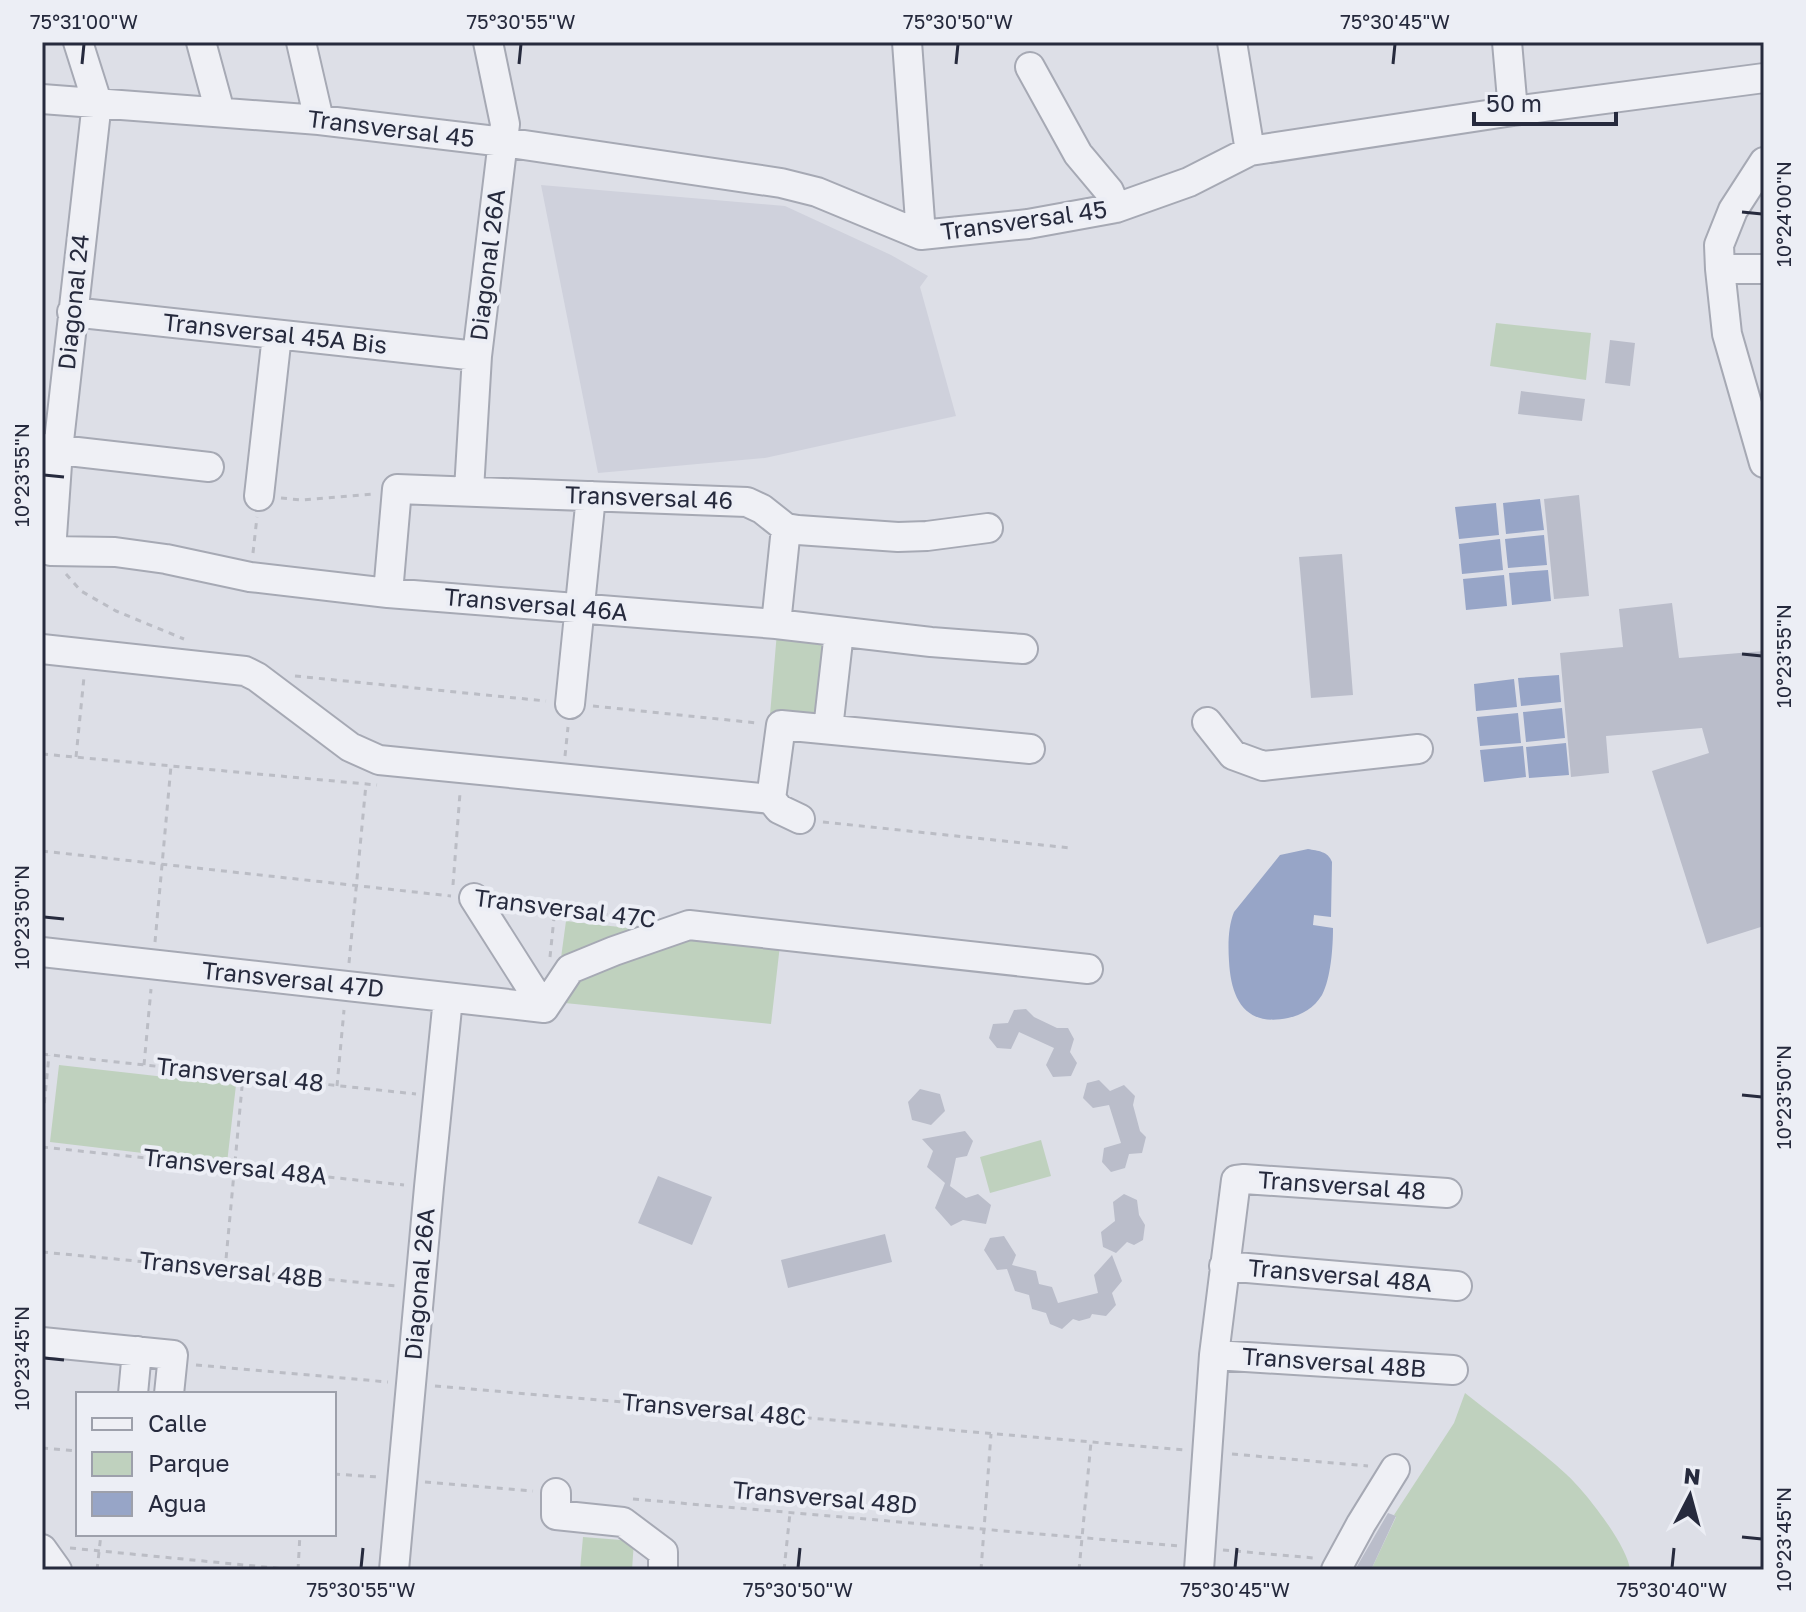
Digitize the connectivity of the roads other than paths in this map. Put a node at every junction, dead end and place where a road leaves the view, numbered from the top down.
1 (78, 42) edge
2 (201, 42) edge
3 (301, 42) edge
4 (488, 42) edge
5 (907, 42) edge
6 (1232, 42) edge
7 (1507, 42) edge
8 (1030, 67) dead end
9 (1764, 78) edge
10 (42, 99) edge
11 (97, 102) junction
12 (1513, 111) junction
13 (220, 112) junction
14 (319, 120) junction
15 (504, 142) junction
16 (1250, 151) junction
17 (1764, 162) edge
18 (1116, 208) junction
19 (921, 235) junction
20 (1720, 269) junction
21 (1764, 269) edge
22 (72, 312) junction
23 (277, 335) junction
24 (477, 356) junction
25 (1759, 430) edge
26 (50, 449) edge
27 (1764, 463) edge
28 (209, 467) dead end
29 (469, 490) junction
30 (259, 496) road end
31 (591, 496) junction
32 (47, 521) edge
33 (786, 528) junction
34 (988, 528) dead end
35 (51, 551) joint
36 (388, 593) junction
37 (580, 608) junction
38 (776, 624) junction
39 (839, 632) junction
40 (42, 649) edge
41 (1023, 649) dead end
42 (570, 704) road end
43 (1207, 722) dead end
44 (828, 729) junction
45 (1030, 749) dead end
46 (1418, 749) dead end
47 (771, 799) junction
48 (800, 819) dead end
49 (463, 897) road end
50 (42, 952) edge
51 (1088, 969) dead end
52 (448, 998) junction
53 (544, 1008) junction
54 (1447, 1193) dead end
55 (1224, 1266) junction
56 (1457, 1286) dead end
57 (42, 1342) edge
58 (137, 1351) junction
59 (1214, 1355) junction
60 (1453, 1370) dead end
61 (133, 1392) edge
62 (169, 1392) edge
63 (1395, 1469) road end
64 (556, 1493) road end
65 (42, 1549) edge
66 (64, 1559) edge
67 (1199, 1559) edge
68 (1325, 1564) edge
69 (394, 1570) edge
70 (663, 1570) edge

1 - 11 street
2 - 13 street
3 - 14 street
4 - 15 street, Diagonal 26A
5 - 19 street
6 - 16 street
7 - 12 street
8 - 18 street
9 - 12 street, Transversal 45
10 - 11 street, Transversal 45
11 - 13 street, Transversal 45
11 - 22 street, Diagonal 24
12 - 16 street, Transversal 45
13 - 14 street, Transversal 45
14 - 15 street, Transversal 45
15 - 19 street, Transversal 45
15 - 24 street, Diagonal 26A
16 - 18 street, Transversal 45
17 - 20 street
18 - 19 street, Transversal 45
20 - 21 street
20 - 25 street
22 - 23 street, Transversal 45A Bis
22 - 26 street, Diagonal 24
23 - 24 street, Transversal 45A Bis
23 - 30 street
24 - 29 street, Diagonal 26A
25 - 27 street
26 - 28 street
26 - 32 street, Diagonal 24
29 - 31 street, Transversal 46
29 - 36 street, Transversal 46
31 - 33 street, Transversal 46
31 - 37 street
32 - 35 street, Diagonal 24
33 - 34 street
33 - 38 street
35 - 36 street, Transversal 46A
36 - 37 street, Transversal 46A
37 - 38 street, Transversal 46A
37 - 42 street
38 - 39 street, Transversal 46A
39 - 41 street, Transversal 46A
39 - 44 street
40 - 47 street
43 - 46 street
44 - 45 street
44 - 47 street
47 - 48 street
49 - 53 street
50 - 52 street, Transversal 47D
51 - 53 street, Transversal 47C
52 - 53 street, Transversal 47D
52 - 69 street, Diagonal 26A
54 - 55 street, Transversal 48
55 - 56 street, Transversal 48A
55 - 59 street
57 - 58 street
58 - 61 street
58 - 62 street
59 - 60 street, Transversal 48B
59 - 67 street
63 - 68 street
64 - 70 street
65 - 66 street

